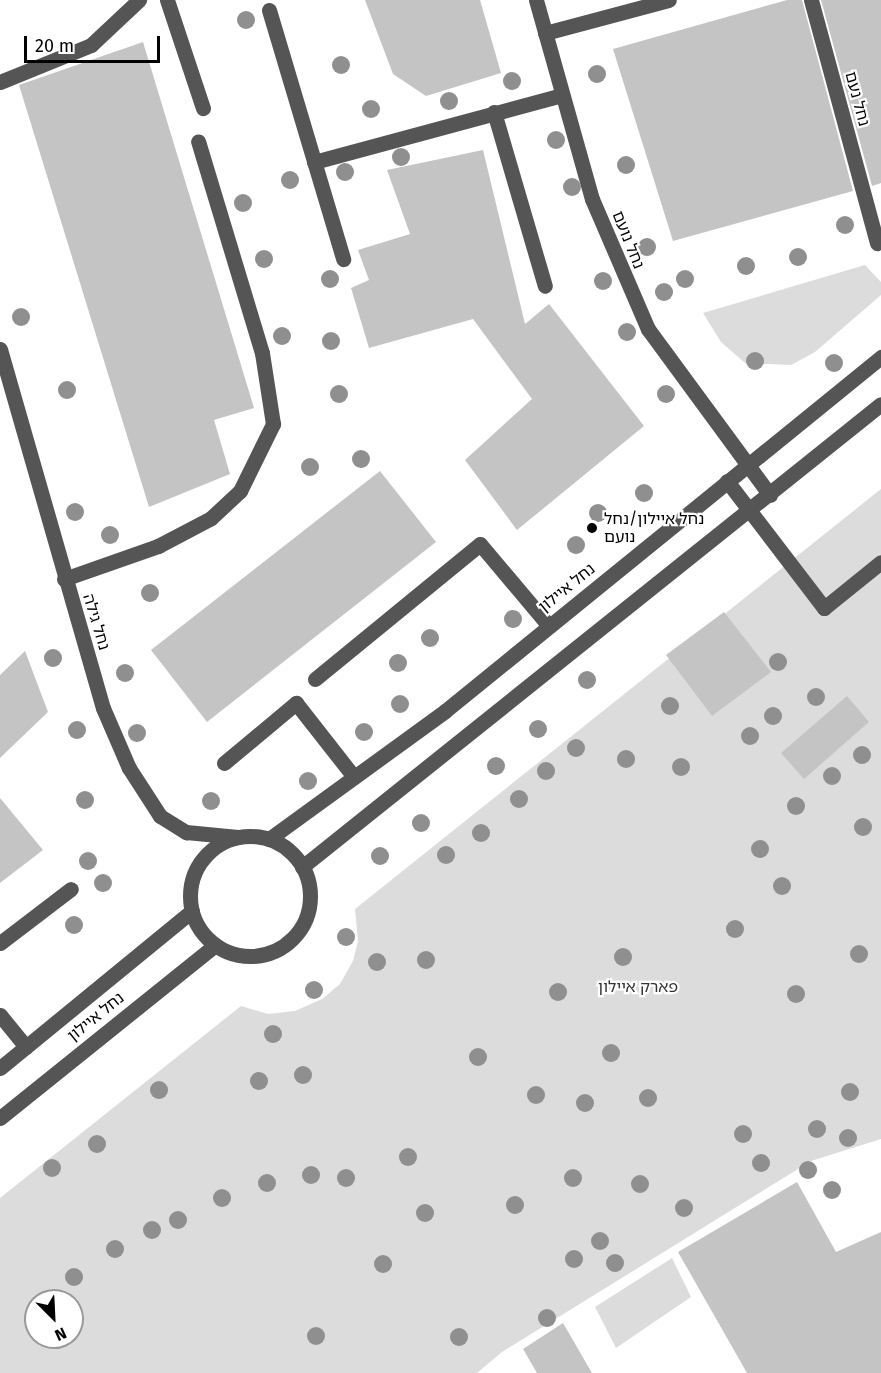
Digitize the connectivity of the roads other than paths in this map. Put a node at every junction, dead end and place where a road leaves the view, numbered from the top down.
1 (139, 0) edge
2 (167, 0) edge
3 (536, 0) edge
4 (669, 0) edge
5 (811, 0) edge
6 (269, 10) dead end
7 (544, 33) junction
8 (0, 82) edge
9 (562, 95) junction
10 (203, 108) dead end
11 (494, 112) junction
12 (198, 141) dead end
13 (314, 162) junction
14 (878, 243) dead end
15 (343, 258) dead end
16 (545, 286) dead end
17 (0, 349) edge
18 (881, 357) edge
19 (881, 404) edge
20 (747, 465) junction
21 (727, 482) junction
22 (770, 495) junction
23 (750, 511) junction
24 (881, 562) edge
25 (64, 579) junction
26 (549, 626) junction
27 (315, 679) dead end
28 (224, 763) dead end
29 (354, 777) junction
30 (238, 837) junction
31 (269, 839) junction
32 (302, 867) junction
33 (71, 889) dead end
34 (192, 911) junction
35 (0, 943) edge
36 (214, 945) junction
37 (0, 1015) edge
38 (26, 1047) junction
39 (0, 1068) edge
40 (0, 1118) edge

1 - 8 street
2 - 10 street
3 - 7 street, נחל נועם
4 - 7 street
5 - 14 street, נחל נעם
6 - 13 street
7 - 9 street, נחל נועם
9 - 11 street
9 - 20 street, נחל נועם
11 - 13 street
11 - 16 street
12 - 25 street
13 - 15 street
17 - 25 street, נחל גילה
18 - 20 street, נחל איילון
19 - 22 street
20 - 21 street, נחל איילון
20 - 22 street
21 - 23 street
21 - 26 street, נחל איילון
22 - 23 street
23 - 24 street
23 - 32 street
25 - 30 street, נחל גילה
26 - 27 street
26 - 29 street, נחל איילון
28 - 29 street
29 - 31 street, נחל איילון
30 - 31 street
30 - 34 street
31 - 32 street
32 - 36 street
33 - 35 street
34 - 36 street
34 - 38 street, נחל איילון
36 - 40 street, נחל איילון
37 - 38 street
38 - 39 street, נחל איילון

